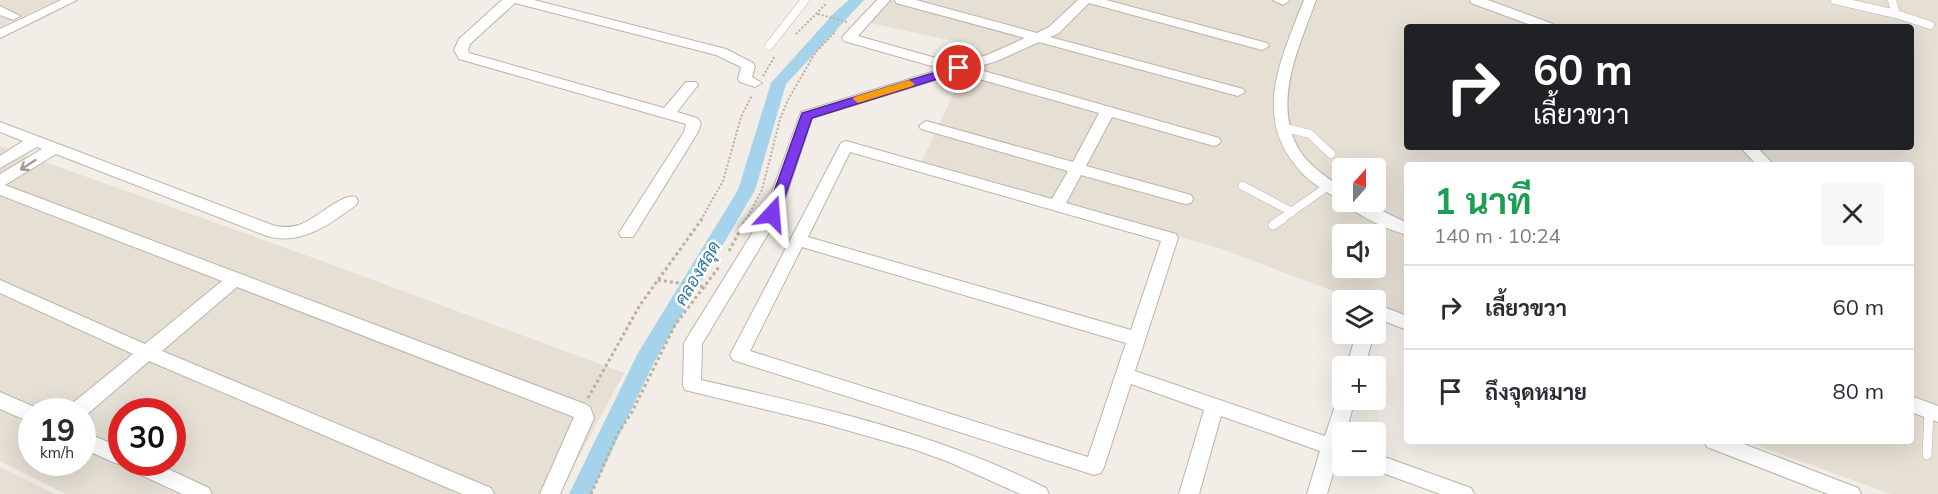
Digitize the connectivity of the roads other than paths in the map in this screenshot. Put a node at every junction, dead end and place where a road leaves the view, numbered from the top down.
1 (71, 0) edge
2 (510, 0) edge
3 (519, 0) edge
4 (805, 0) edge
5 (884, 0) edge
6 (901, 0) edge
7 (1085, 0) edge
8 (1091, 0) edge
9 (1310, 0) edge
10 (1476, 0) edge
11 (1835, 0) edge
12 (1892, 0) edge
13 (0, 10) edge
14 (1896, 14) junction
15 (13, 16) dead end
16 (1540, 24) edge
17 (1930, 25) dead end
18 (0, 34) edge
19 (1036, 38) junction
20 (769, 46) dead end
21 (1262, 46) dead end
22 (959, 68) junction
23 (691, 85) dead end
24 (756, 86) road end
25 (1238, 92) dead end
26 (1108, 111) junction
27 (667, 114) junction
28 (926, 126) dead end
29 (1282, 126) junction
30 (0, 127) edge
31 (35, 141) junction
32 (1214, 141) dead end
33 (55, 148) junction
34 (1751, 150) edge
35 (1331, 154) dead end
36 (1763, 162) edge
37 (0, 163) edge
38 (1076, 169) junction
39 (0, 181) edge
40 (1243, 186) dead end
41 (1328, 186) junction
42 (0, 189) edge
43 (1332, 189) edge
44 (1185, 199) dead end
45 (350, 201) dead end
46 (1056, 207) junction
47 (1292, 212) junction
48 (1369, 212) edge
49 (1272, 225) dead end
50 (1404, 228) edge
51 (627, 233) dead end
52 (798, 240) junction
53 (234, 280) junction
54 (0, 286) edge
55 (1386, 315) edge
56 (1404, 322) edge
57 (1137, 339) junction
58 (149, 353) junction
59 (1125, 375) junction
60 (93, 398) edge
61 (0, 400) edge
62 (1215, 405) junction
63 (1914, 405) edge
64 (18, 408) edge
65 (1934, 412) edge
66 (1722, 444) edge
67 (1332, 446) edge
68 (1927, 455) dead end
69 (1332, 460) edge
70 (1386, 466) edge
71 (163, 476) edge
72 (202, 494) edge
73 (484, 494) edge
74 (550, 494) edge
75 (1039, 494) edge
76 (1189, 494) edge
77 (1317, 494) edge
78 (1464, 494) edge
79 (1851, 494) edge

1 - 18 street
2 - 27 street
3 - 24 street
4 - 20 lane
5 - 22 street
6 - 19 street
7 - 19 street
8 - 21 street
9 - 29 street
10 - 16 street
11 - 14 lane
12 - 14 lane
13 - 15 street
14 - 17 lane
19 - 22 street
19 - 25 street
22 - 26 street
22 - 75 street
23 - 27 street
26 - 32 street
26 - 38 street
27 - 51 street
28 - 38 street
29 - 35 lane
29 - 41 street
30 - 31 street
31 - 33 street
31 - 37 street
33 -> 39 street
33 - 45 street
34 - 36 street
38 - 44 street
38 - 46 street
40 - 47 lane
41 - 43 street
41 - 47 lane
42 - 53 street
46 - 52 street
46 - 57 street
47 - 49 lane
48 - 50 street
52 - 57 street
52 - 59 street
53 - 58 street
53 - 74 street
54 - 58 street
55 - 56 street
57 - 59 street
58 - 60 street
58 - 73 street
59 - 62 street
61 - 64 street
62 - 67 street
62 - 76 street
63 - 65 street
65 - 68 lane
66 - 79 street
69 - 77 street
70 - 78 street
71 - 72 street

